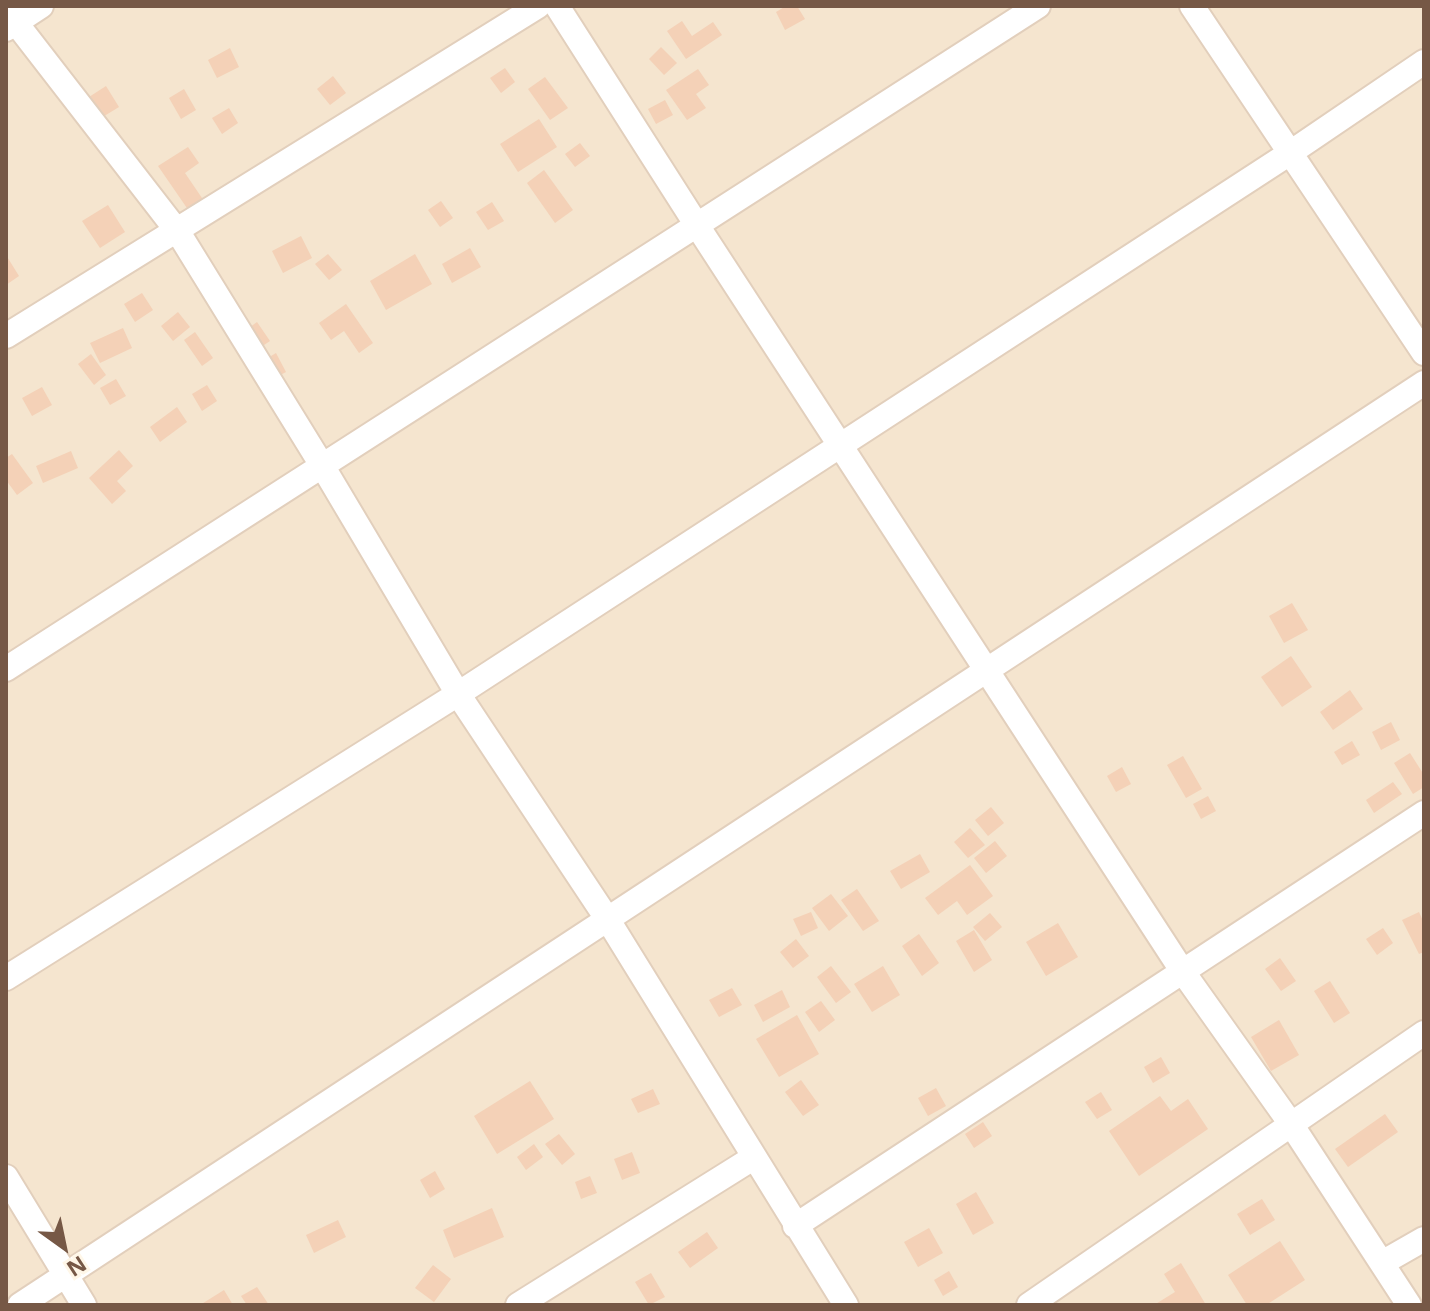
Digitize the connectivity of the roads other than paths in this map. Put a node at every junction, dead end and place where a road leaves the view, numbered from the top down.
1 (41, 6) edge
2 (538, 6) edge
3 (557, 6) edge
4 (1038, 6) edge
5 (1192, 6) edge
6 (9, 21) edge
7 (1424, 62) edge
8 (1290, 153) junction
9 (698, 227) junction
10 (178, 232) junction
11 (6, 336) edge
12 (1424, 353) edge
13 (1424, 383) edge
14 (840, 446) junction
15 (323, 467) junction
16 (6, 669) edge
17 (986, 671) junction
18 (458, 694) junction
19 (1424, 813) edge
20 (608, 920) junction
21 (1183, 972) junction
22 (6, 978) edge
23 (1424, 1033) edge
24 (1291, 1124) junction
25 (753, 1158) junction
26 (6, 1177) edge
27 (795, 1226) junction
28 (1424, 1239) edge
29 (1382, 1263) junction
30 (66, 1276) junction
31 (20, 1305) edge
32 (84, 1305) edge
33 (518, 1305) edge
34 (846, 1305) edge
35 (1029, 1305) edge
36 (1409, 1305) edge

1 - 6 street
2 - 10 street
3 - 9 street
4 - 9 street
5 - 8 street
6 - 10 street
7 - 8 street
8 - 12 street
8 - 14 street
9 - 14 street
9 - 15 street
10 - 11 street
10 - 15 street
13 - 17 street
14 - 17 street
14 - 18 street
15 - 16 street
15 - 18 street
17 - 20 street
17 - 21 street
18 - 20 street
18 - 22 street
19 - 21 street
20 - 25 street
20 - 30 street
21 - 24 street
21 - 27 street
23 - 24 street
24 - 29 street
24 - 35 street
25 - 27 street
25 - 33 street
26 - 30 street
27 - 34 street
28 - 29 street
29 - 36 street
30 - 31 street
30 - 32 street

